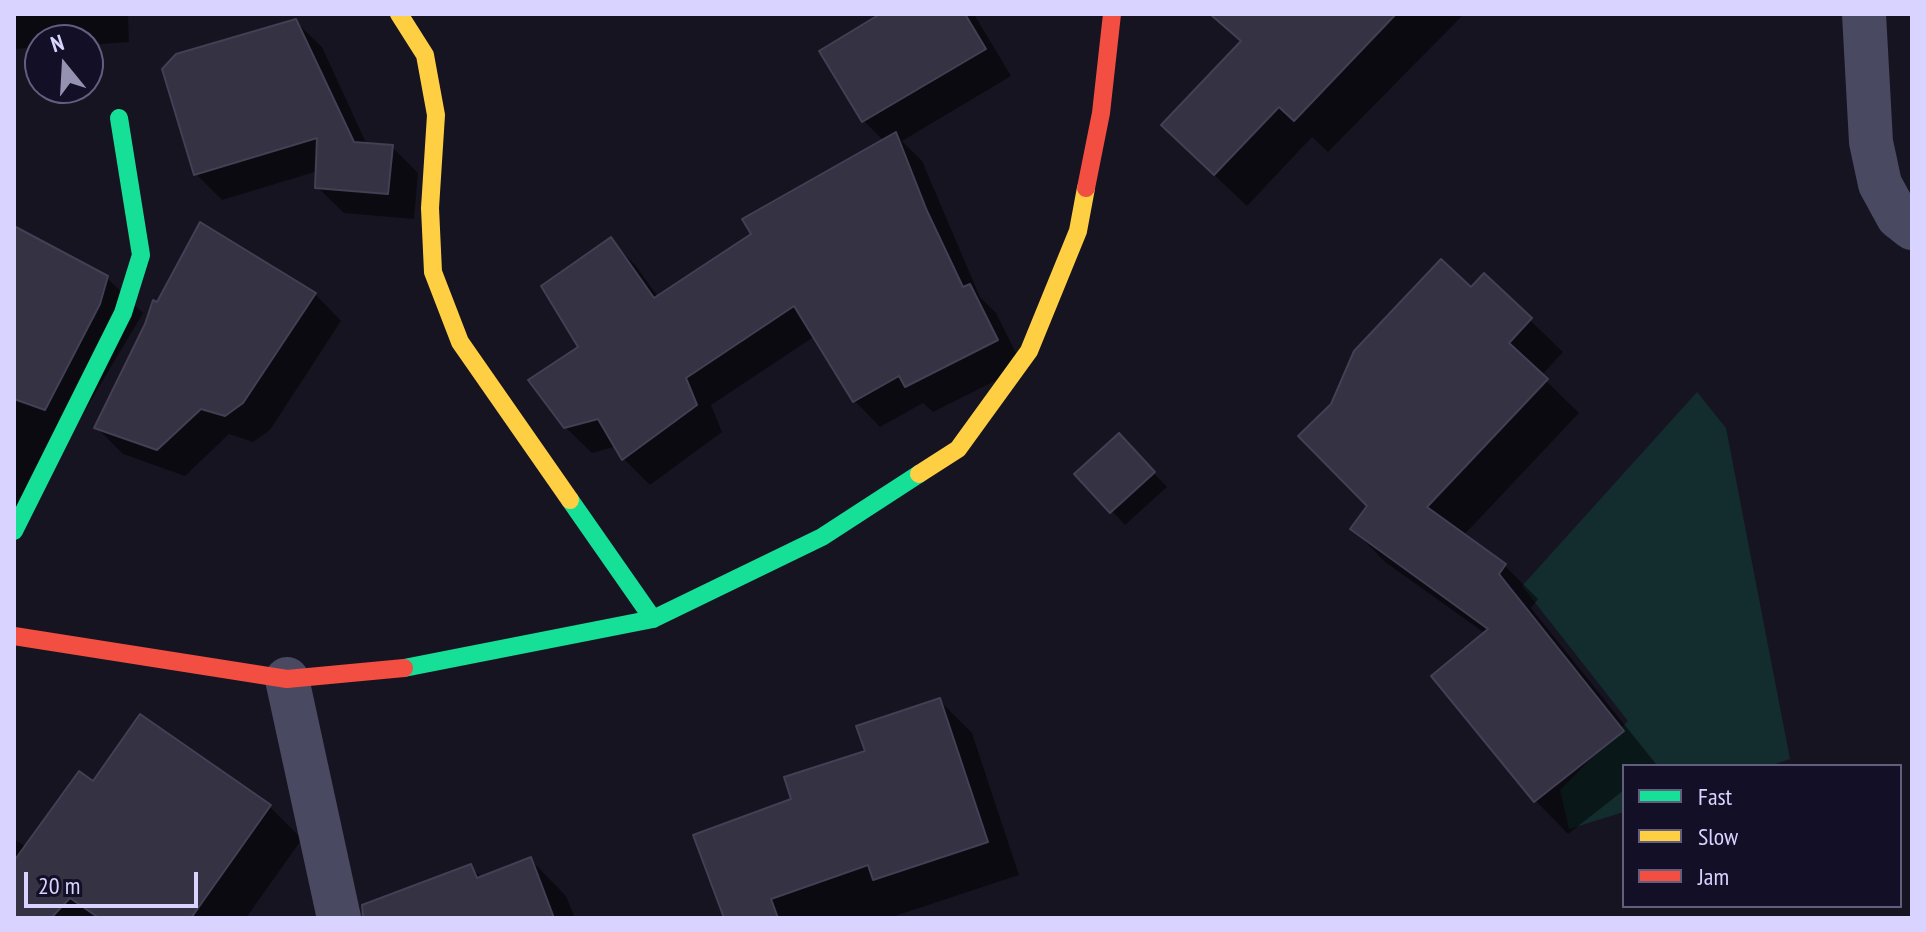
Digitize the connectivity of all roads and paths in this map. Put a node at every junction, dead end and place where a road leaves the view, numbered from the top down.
1 (399, 14) edge
2 (1112, 14) edge
3 (1864, 14) edge
4 (119, 118) dead end
5 (1912, 228) edge
6 (14, 531) edge
7 (653, 619) junction
8 (14, 636) edge
9 (287, 679) junction
10 (339, 918) edge

1 - 7 street
2 - 7 street
3 - 5 street
4 - 6 street
7 - 9 street
8 - 9 street
9 - 10 street

